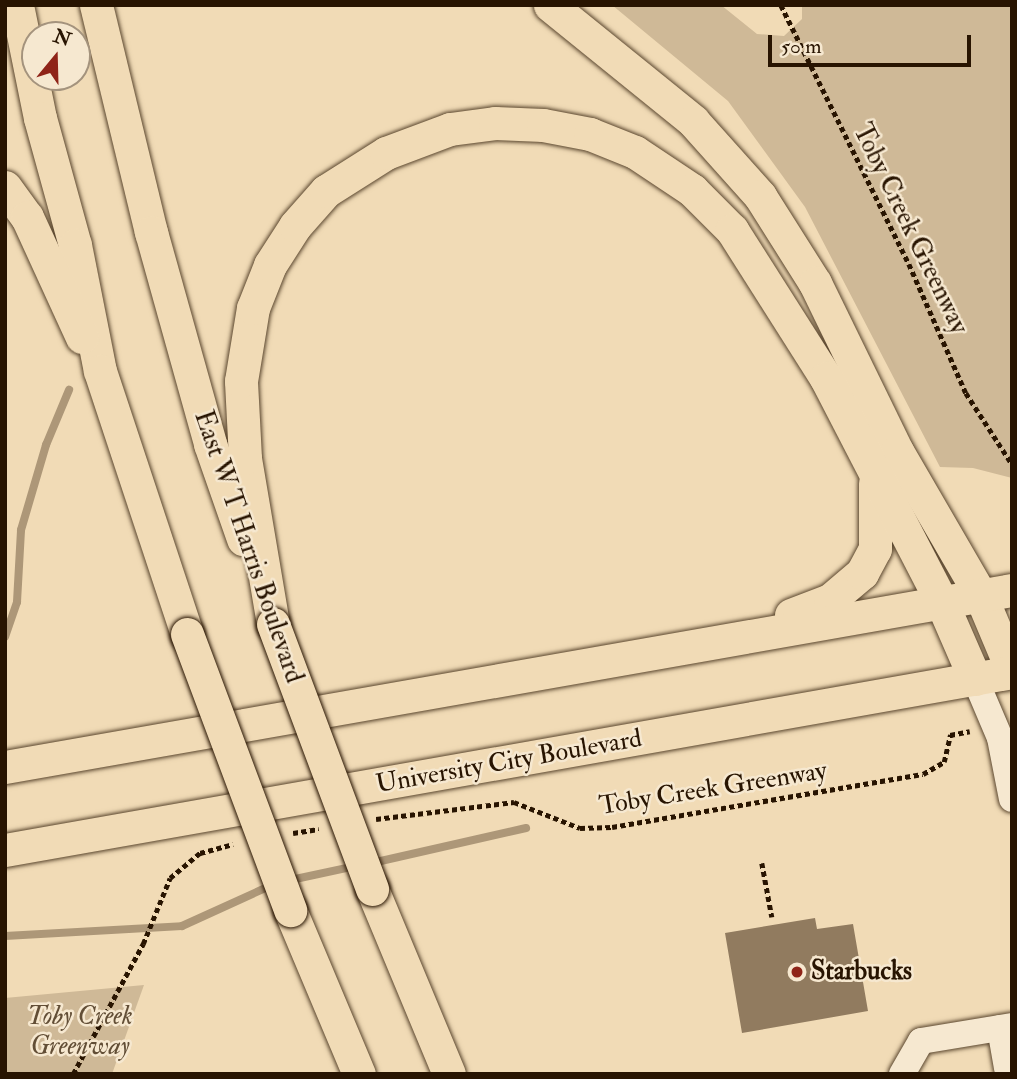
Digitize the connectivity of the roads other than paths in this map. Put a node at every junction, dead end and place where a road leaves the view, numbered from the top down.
1 (17, 5) edge
2 (96, 5) edge
3 (550, 5) edge
4 (5, 187) edge
5 (100, 372) junction
6 (874, 474) junction
7 (996, 592) edge
8 (942, 603) junction
9 (273, 624) junction
10 (718, 641) junction
11 (1012, 671) edge
12 (975, 679) junction
13 (5, 767) edge
14 (1012, 799) edge
15 (5, 850) edge
16 (1006, 1028) edge
17 (910, 1068) edge
18 (1007, 1068) dead end
19 (359, 1074) edge
20 (449, 1074) edge

1 - 5 main road
2 - 9 main road, East W T Harris Boulevard
3 - 7 main road
4 - 5 main road
5 - 19 main road, bridge
6 - 8 main road
6 - 9 main road
6 - 10 main road
7 - 8 main road
7 - 11 main road
8 - 10 main road
8 - 12 main road
9 - 20 main road, East W T Harris Boulevard, bridge
10 - 13 main road
11 - 12 main road, University City Boulevard
12 - 14 street
12 - 15 main road, University City Boulevard
16 - 17 street
16 - 18 street

